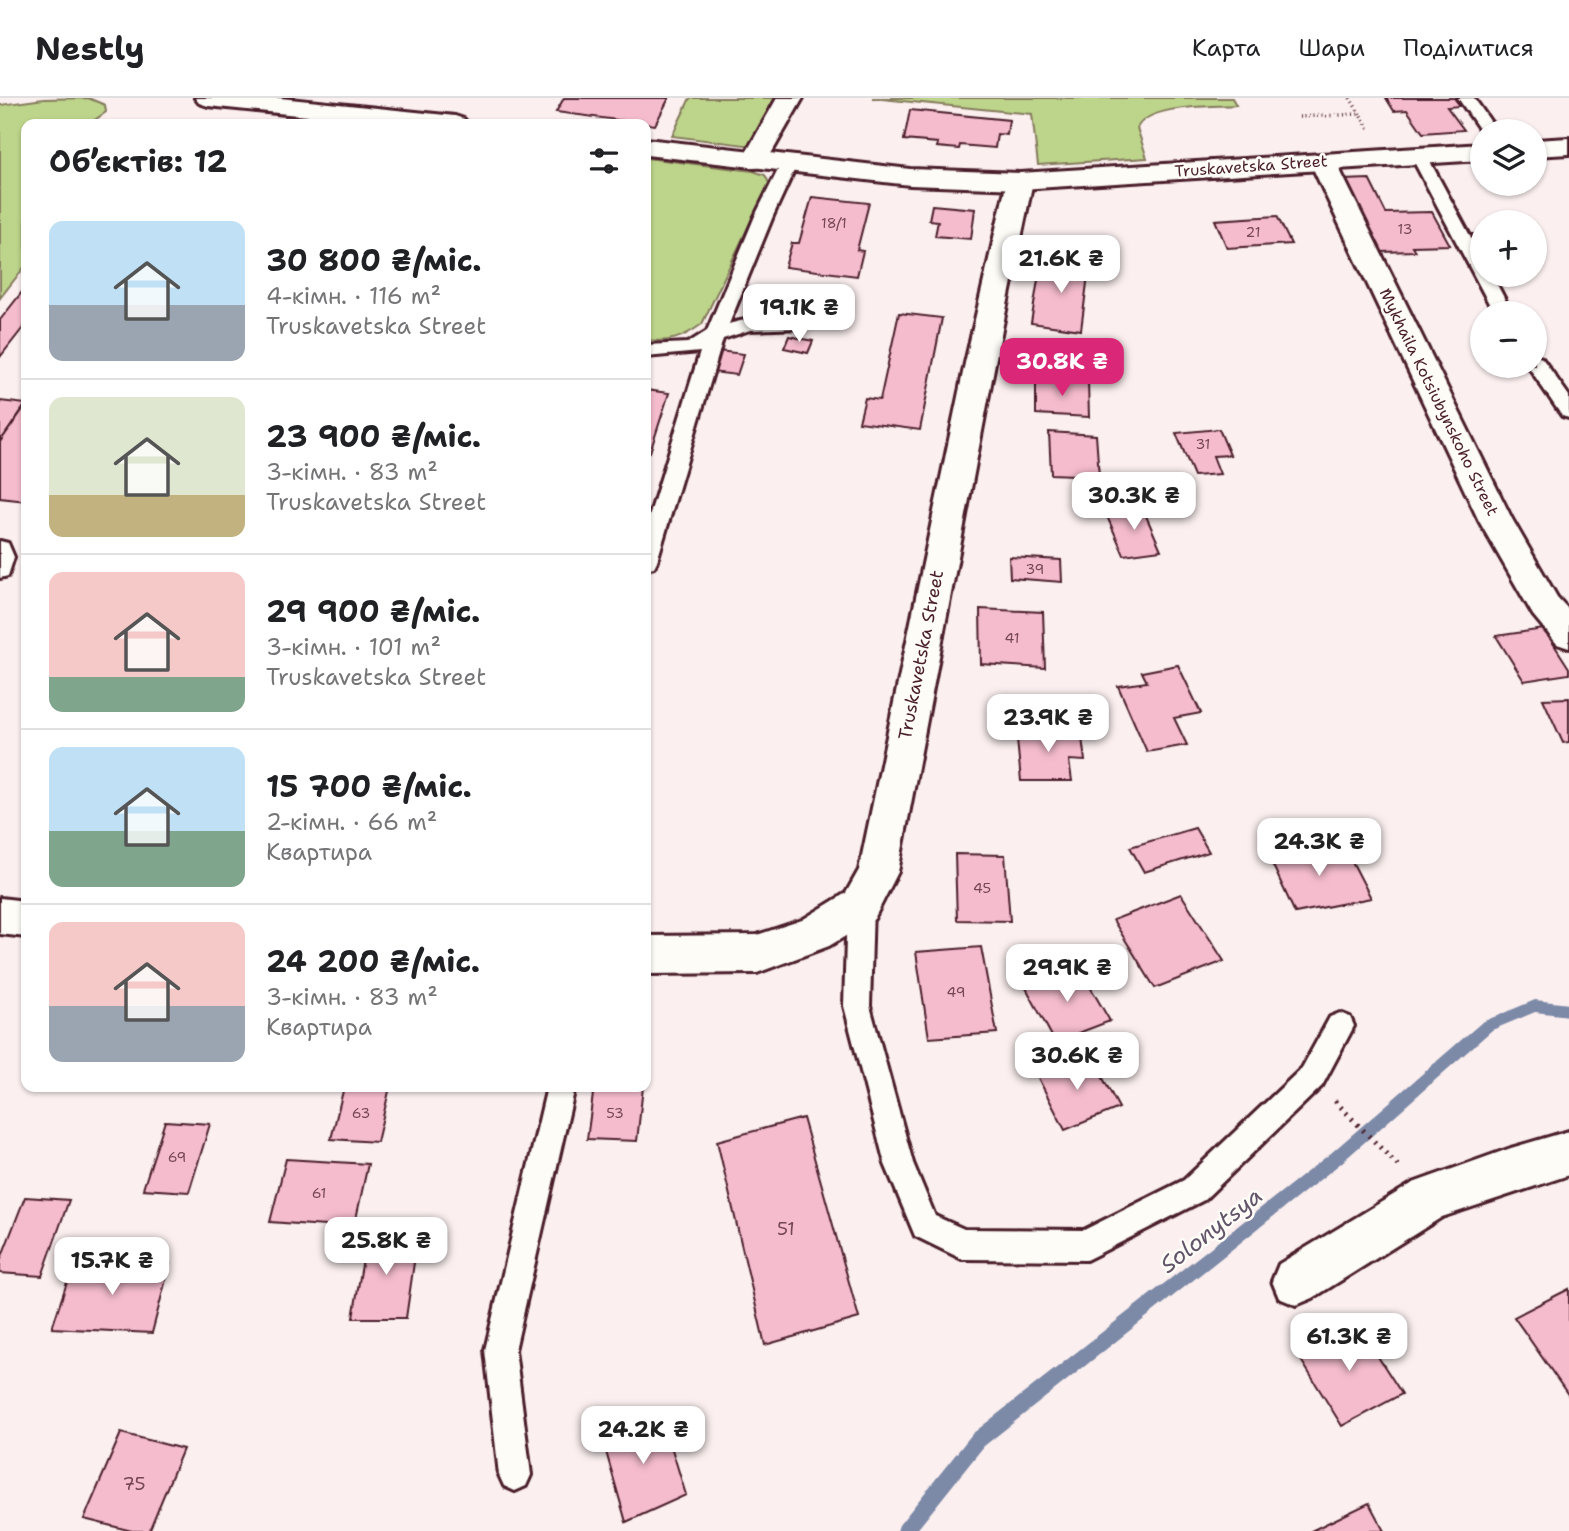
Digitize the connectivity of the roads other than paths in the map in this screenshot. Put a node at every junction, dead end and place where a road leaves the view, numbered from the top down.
1 (208, 98) edge
2 (790, 98) edge
3 (1466, 98) edge
4 (394, 119) edge
5 (1481, 119) edge
6 (1569, 146) edge
7 (1547, 147) edge
8 (651, 148) edge
9 (1470, 153) edge
10 (1419, 156) junction
11 (755, 160) junction
12 (1323, 162) junction
13 (789, 164) junction
14 (1020, 181) junction
15 (1497, 301) edge
16 (802, 322) dead end
17 (715, 335) junction
18 (651, 351) edge
19 (1546, 378) edge
20 (1569, 411) edge
21 (651, 545) edge
22 (0, 550) edge
23 (0, 570) edge
24 (1569, 635) edge
25 (860, 906) junction
26 (0, 916) edge
27 (21, 918) edge
28 (651, 955) edge
29 (1340, 1026) dead end
30 (560, 1092) edge
31 (1569, 1153) edge
32 (1296, 1281) dead end
33 (515, 1475) dead end

1 - 4 street
2 - 11 street
3 - 5 lane
6 - 7 street
8 - 11 street, Truskavetska Street
9 - 10 street, Truskavetska Street
10 - 12 street, Truskavetska Street
10 - 15 lane
11 - 13 street, Truskavetska Street
12 - 14 street, Truskavetska Street
12 - 24 street, Mykhaila Kotsiubynskoho Street
13 - 14 street, Truskavetska Street
13 - 17 lane
14 - 25 street, Truskavetska Street
16 - 17 lane
17 - 18 lane
17 - 21 lane
19 - 20 lane
22 - 23 lane
25 - 28 street
25 - 29 lane
26 - 27 street
30 - 33 lane
31 - 32 street

